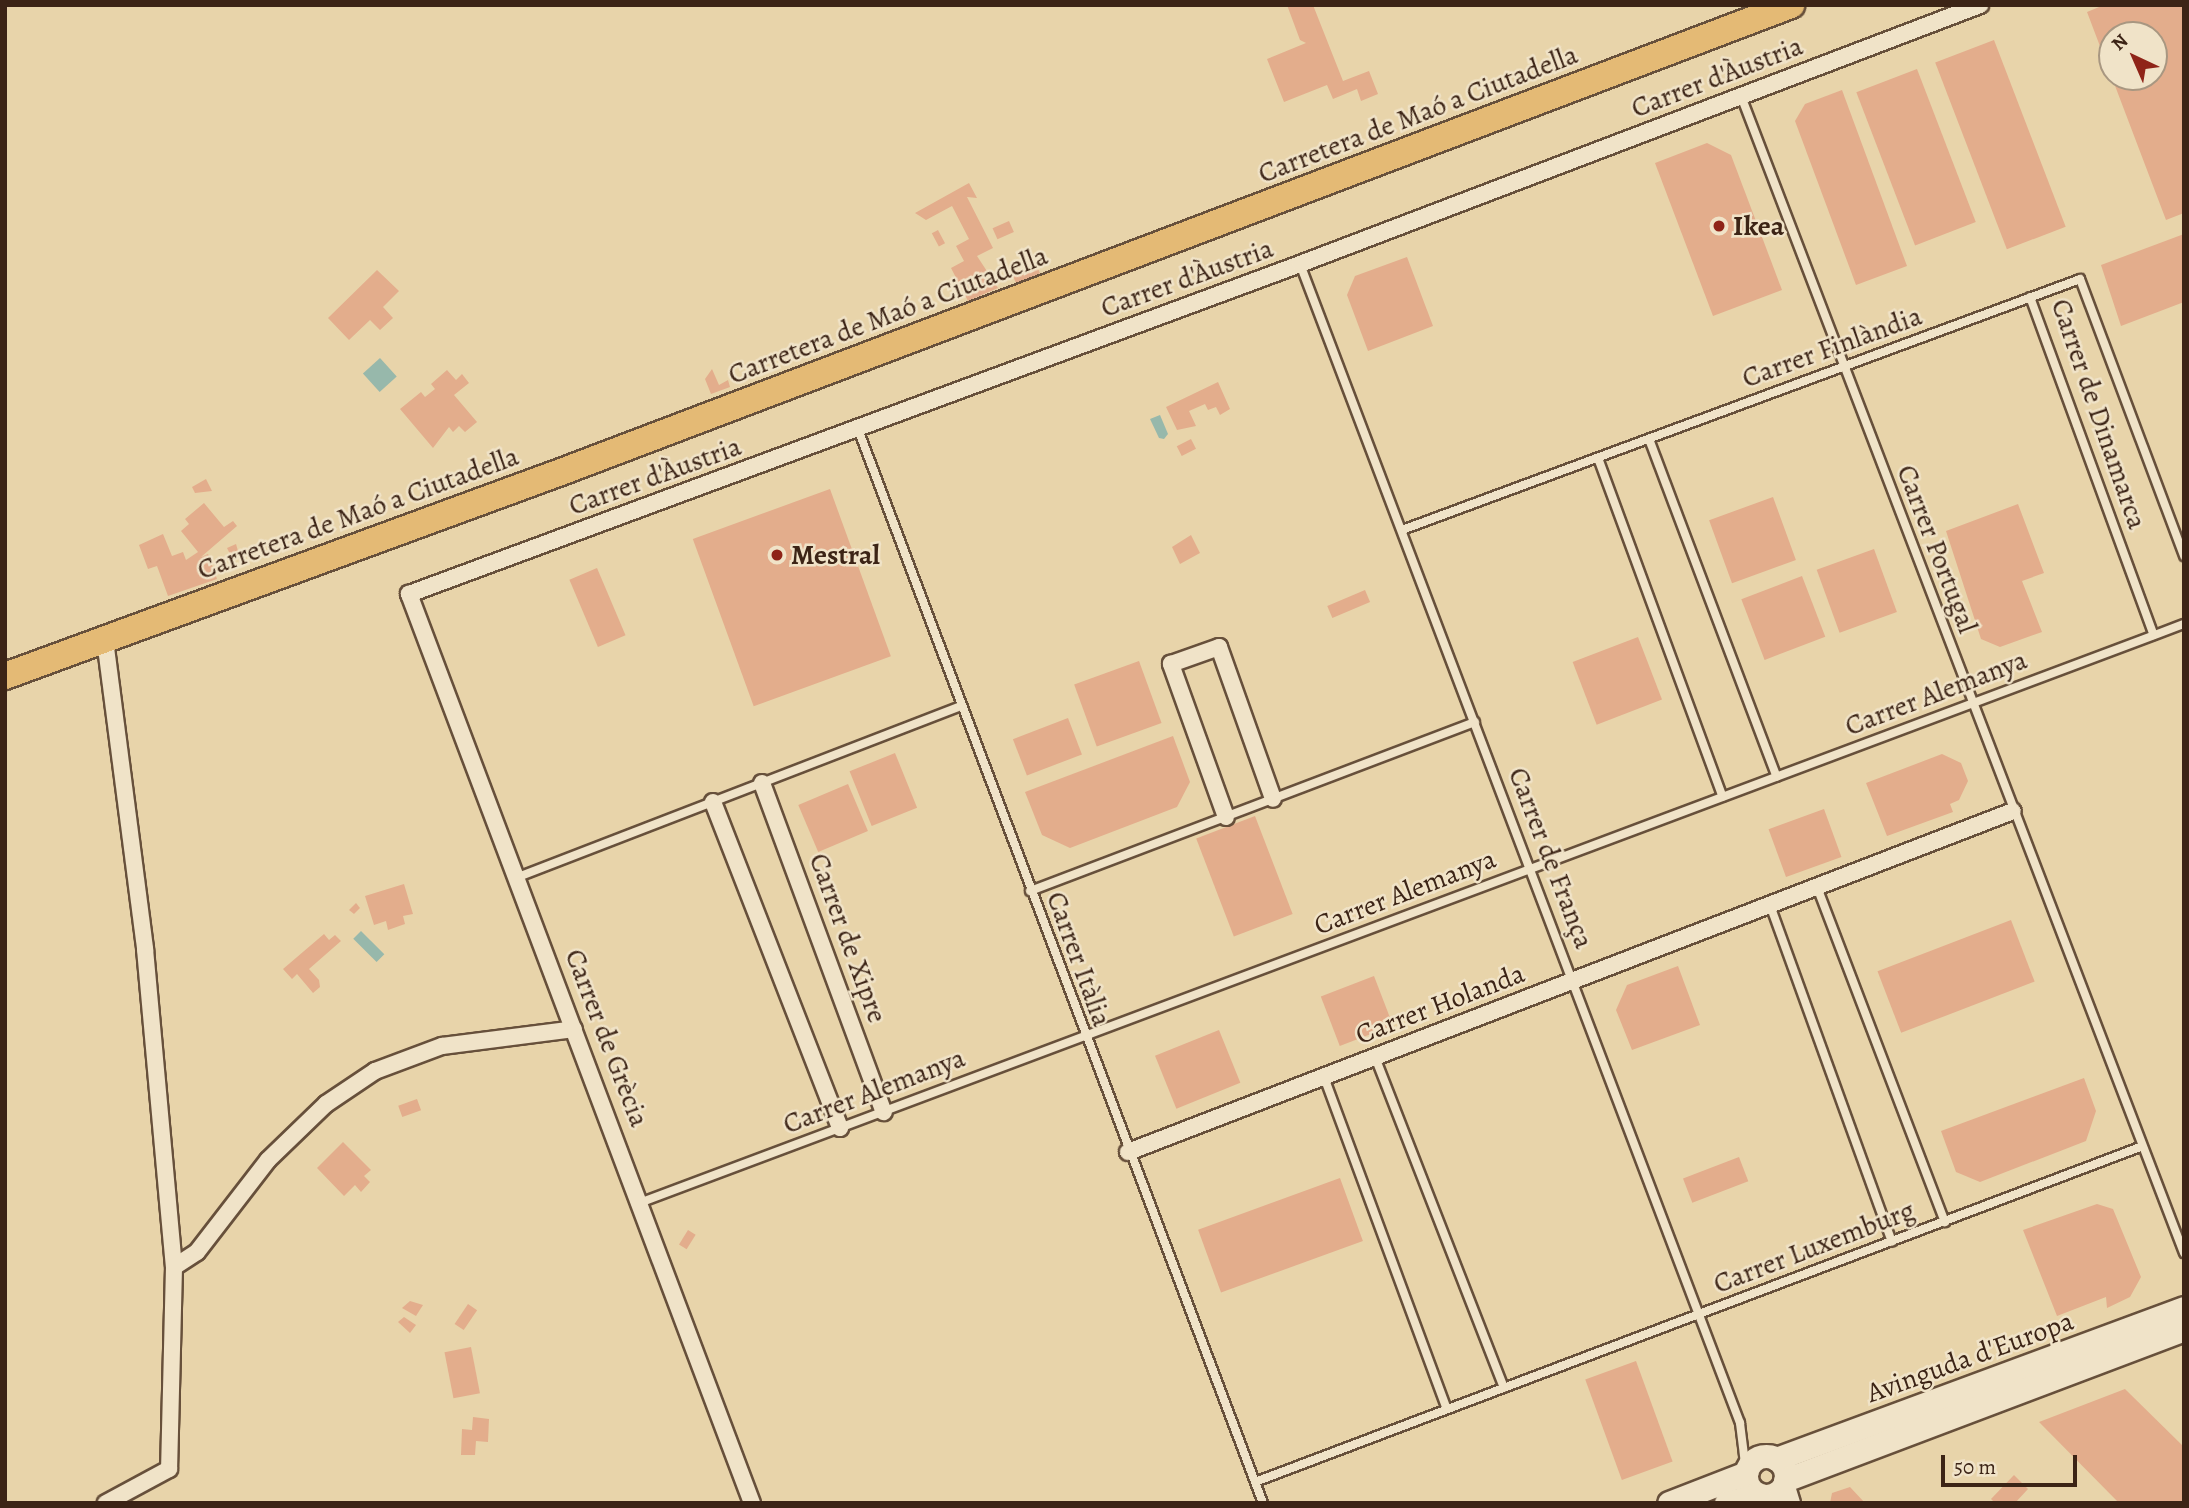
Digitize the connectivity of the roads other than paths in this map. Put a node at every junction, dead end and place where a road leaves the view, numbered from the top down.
1 (1791, 5) edge
2 (1980, 5) edge
3 (1741, 96) junction
4 (1300, 264) junction
5 (2030, 298) junction
6 (1844, 367) junction
7 (858, 429) junction
8 (1649, 439) junction
9 (1598, 458) junction
10 (1402, 530) junction
11 (2184, 556) edge
12 (409, 594) joint
13 (2184, 624) edge
14 (2154, 635) junction
15 (105, 640) junction
16 (5, 676) edge
17 (1972, 704) junction
18 (961, 706) junction
19 (1475, 722) junction
20 (1777, 777) junction
21 (762, 783) junction
22 (1723, 797) junction
23 (1273, 799) junction
24 (713, 802) junction
25 (2012, 811) junction
26 (1226, 817) junction
27 (1531, 869) junction
28 (518, 877) junction
29 (1817, 887) junction
30 (1030, 891) junction
31 (1770, 905) junction
32 (1573, 981) junction
33 (574, 1029) junction
34 (1084, 1037) junction
35 (1375, 1057) junction
36 (1324, 1077) junction
37 (884, 1112) junction
38 (840, 1128) junction
39 (2140, 1147) junction
40 (1128, 1152) junction
41 (642, 1202) junction
42 (1945, 1222) junction
43 (1892, 1242) junction
44 (2184, 1253) edge
45 (174, 1267) junction
46 (2184, 1308) edge
47 (1699, 1315) junction
48 (2184, 1329) edge
49 (1504, 1388) junction
50 (1447, 1409) junction
51 (1781, 1469) junction
52 (1746, 1473) junction
53 (1255, 1482) junction
54 (1759, 1495) junction
55 (106, 1503) edge
56 (752, 1503) edge
57 (1263, 1503) edge
58 (1669, 1503) edge
59 (1726, 1503) edge
60 (1792, 1503) edge

1 - 15 main road, Carretera de Maó a Ciutadella
2 - 3 street, Carrer d'Àustria
3 - 4 street, Carrer d'Àustria
3 - 6 lane, Carrer Portugal
4 - 7 street, Carrer d'Àustria
4 - 10 lane, Carrer de França
5 - 6 lane, Carrer Finlàndia
5 - 11 lane, Carrer de Dinamarca
5 - 14 lane, Carrer de Dinamarca
6 - 8 lane, Carrer Finlàndia
6 - 17 lane, Carrer Portugal
7 - 12 street, Carrer d'Àustria
7 - 18 lane, Carrer Itàlia
8 - 9 lane, Carrer Finlàndia
8 - 20 lane
9 - 10 lane, Carrer Finlàndia
9 - 22 lane
10 - 19 lane, Carrer de França
12 - 28 street, Carrer de Grècia
13 - 14 lane, Carrer Alemanya
14 - 17 lane, Carrer Alemanya
15 - 16 main road, Carretera de Maó a Ciutadella
15 - 45 street
17 - 20 lane, Carrer Alemanya
17 - 25 lane, Carrer Portugal
18 - 21 lane
18 - 30 lane, Carrer Itàlia
19 - 23 lane
19 - 27 lane, Carrer de França
20 - 22 lane, Carrer Alemanya
21 - 24 lane
21 - 37 street, Carrer de Xipre
22 - 27 lane, Carrer Alemanya
23 - 26 lane
23 - 26 street
24 - 28 lane
24 - 38 street
25 - 29 street, Carrer Holanda
25 - 39 lane, Carrer Portugal
26 - 30 lane
27 - 32 lane, Carrer de França
27 - 34 lane, Carrer Alemanya
28 - 33 street, Carrer de Grècia
29 - 31 street, Carrer Holanda
29 - 42 lane
30 - 34 lane, Carrer Itàlia
31 - 32 street, Carrer Holanda
31 - 43 lane
32 - 35 street, Carrer Holanda
32 - 47 lane, Carrer de França
33 - 41 street, Carrer de Grècia
33 - 45 street
34 - 37 lane, Carrer Alemanya
34 - 40 lane, Carrer Itàlia
35 - 36 street, Carrer Holanda
35 - 49 lane
36 - 40 street, Carrer Holanda
36 - 50 lane
37 - 38 lane, Carrer Alemanya
38 - 41 lane, Carrer Alemanya
39 - 42 lane, Carrer Luxemburg
39 - 44 lane, Carrer Portugal
40 - 53 lane, Carrer Itàlia
41 - 56 street, Carrer de Grècia
42 - 43 lane, Carrer Luxemburg
43 - 47 lane, Carrer Luxemburg
45 - 55 street
46 - 51 street, Avinguda d'Europa
47 - 49 lane, Carrer Luxemburg
47 - 52 lane, Carrer de França
48 - 51 street, Avinguda d'Europa
49 - 50 lane, Carrer Luxemburg
50 - 53 lane, Carrer Luxemburg
51 - 52 street, Avinguda d'Europa
51 - 54 street, Avinguda d'Europa
51 - 60 street
52 - 54 street
52 - 58 street, Avinguda d'Europa
53 - 57 lane, Carrer Itàlia
54 - 59 street, Avinguda d'Europa

